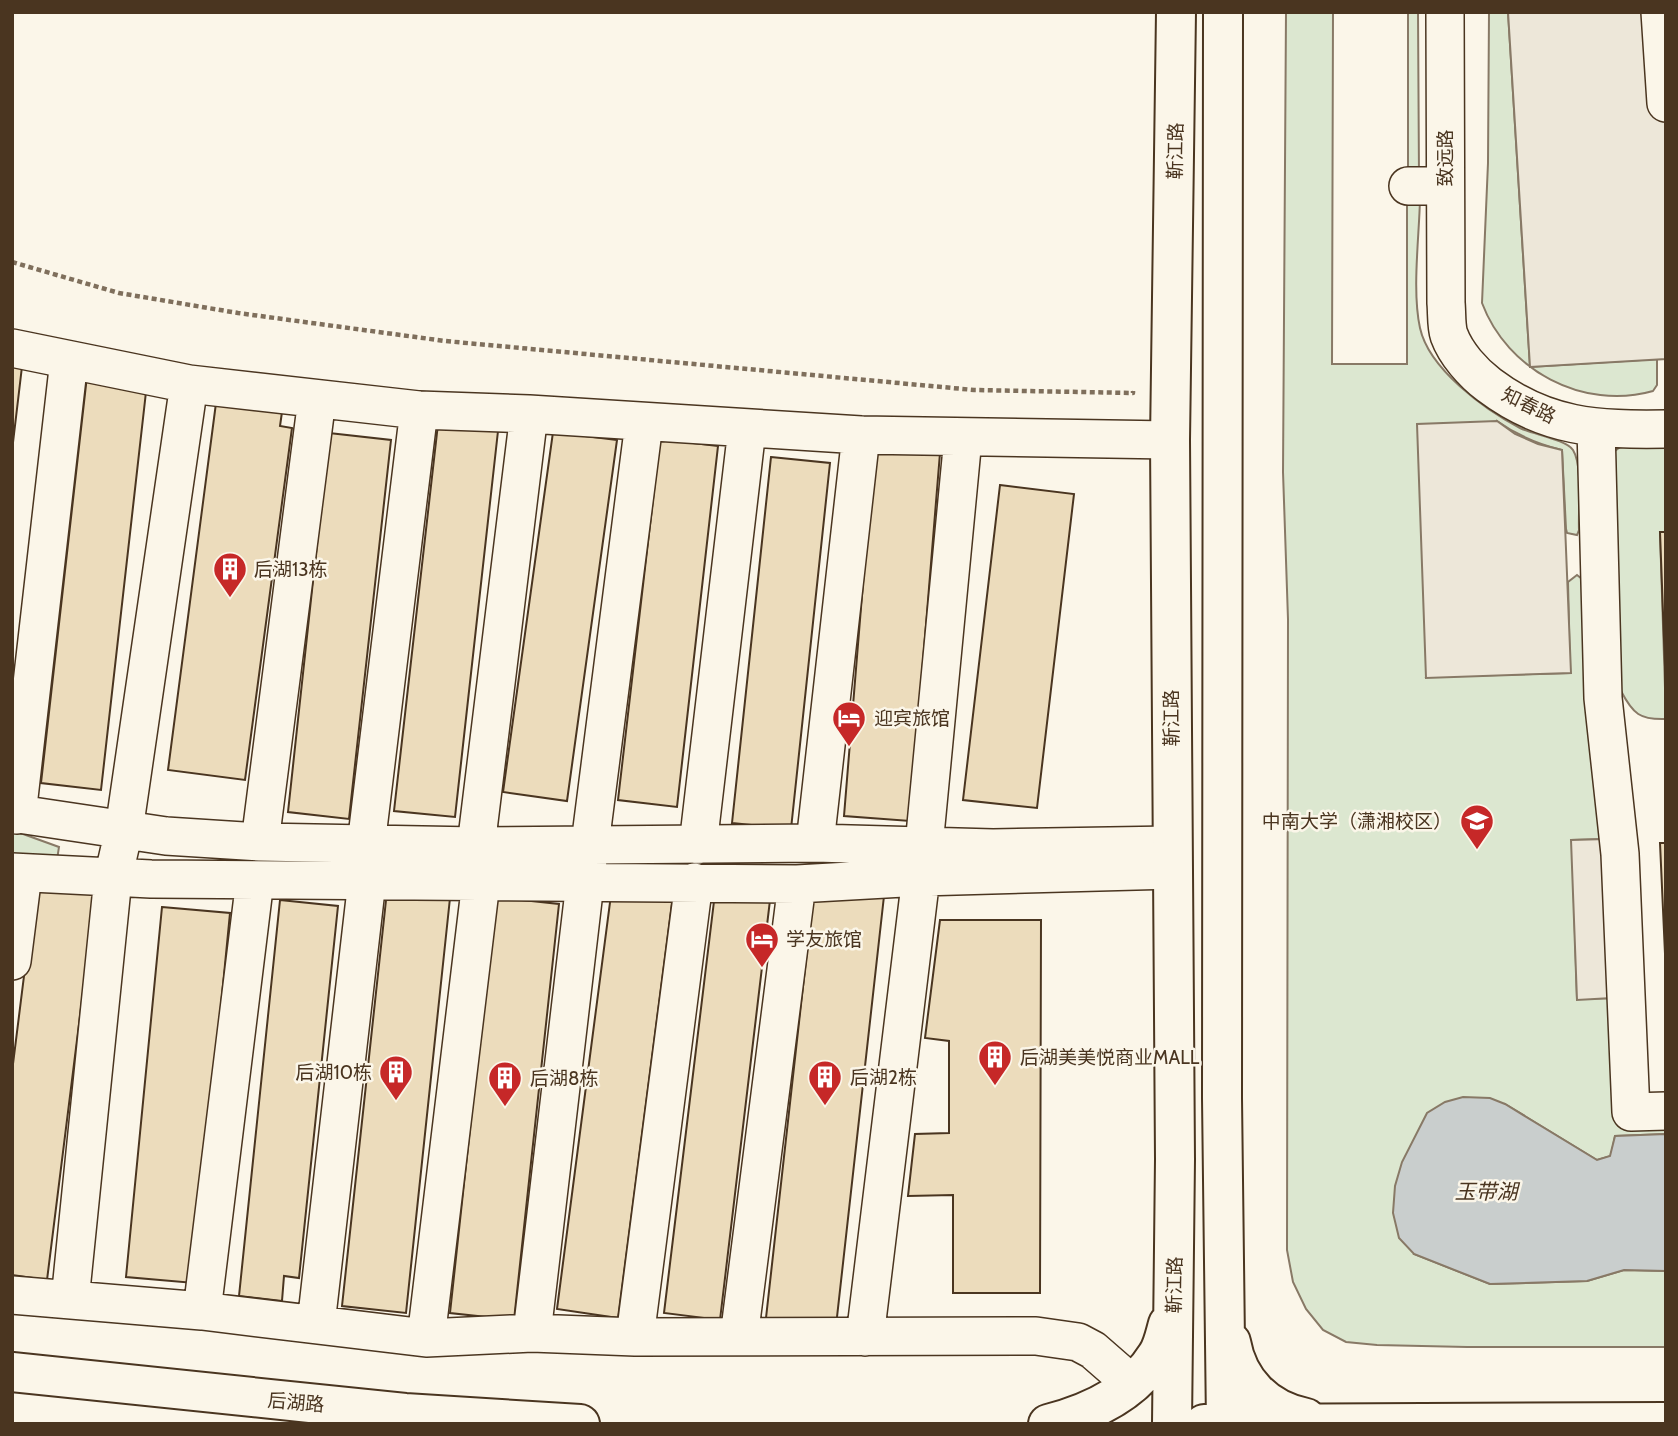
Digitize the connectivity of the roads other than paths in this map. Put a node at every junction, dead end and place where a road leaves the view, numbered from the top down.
1 (1176, 12) edge
2 (1223, 12) edge
3 (1445, 12) edge
4 (1461, 12) edge
5 (1660, 12) edge
6 (1666, 103) edge
7 (1408, 186) dead end
8 (1446, 186) junction
9 (1446, 303) joint
10 (12, 348) edge
11 (69, 360) junction
12 (189, 384) junction
13 (317, 399) junction
14 (419, 410) junction
15 (1666, 412) edge
16 (530, 414) junction
17 (645, 423) junction
18 (1596, 428) junction
19 (747, 429) junction
20 (1666, 429) edge
21 (861, 435) junction
22 (964, 439) junction
23 (1171, 440) junction
24 (15, 814) edge
25 (124, 830) junction
26 (260, 842) junction
27 (815, 843) junction
28 (366, 845) junction
29 (590, 845) junction
30 (698, 845) junction
31 (476, 846) junction
32 (1172, 858) junction
33 (922, 861) junction
34 (18, 873) edge
35 (113, 878) junction
36 (255, 880) junction
37 (366, 881) junction
38 (481, 882) junction
39 (694, 882) junction
40 (585, 883) junction
41 (797, 884) junction
42 (12, 961) edge
43 (1666, 1111) edge
44 (1224, 1285) junction
45 (1174, 1287) junction
46 (12, 1295) edge
47 (70, 1300) junction
48 (202, 1311) junction
49 (316, 1324) junction
50 (532, 1333) junction
51 (635, 1337) junction
52 (739, 1337) junction
53 (865, 1337) junction
54 (426, 1338) junction
55 (12, 1372) edge
56 (1132, 1384) junction
57 (1666, 1422) edge
58 (1357, 1423) edge
59 (580, 1424) edge
60 (1048, 1424) edge
61 (1172, 1424) edge
62 (1204, 1424) edge
63 (1226, 1424) edge

1 - 23 main road, 靳江路
2 - 44 main road
3 - 8 street, 致远路
4 - 15 street
5 - 6 street
7 - 8 street
8 - 9 street, 致远路
9 - 18 street, 知春路
10 - 11 street
11 - 12 street
11 - 24 street
12 - 13 street
12 - 25 street
13 - 14 street
13 - 26 street
14 - 16 street
14 - 28 street
16 - 17 street
16 - 31 street
17 - 19 street
17 - 29 street
18 - 20 street, 知春路
18 - 43 street
19 - 21 street
19 - 30 street
21 - 22 street
21 - 27 street
22 - 23 street
22 - 33 street
23 - 32 main road, 靳江路
24 - 25 street
25 - 26 street
25 - 35 street
26 - 28 street
27 - 30 street
27 - 33 street
28 - 31 street
29 - 30 street
29 - 31 street
29 - 40 street
32 - 33 street
32 - 45 main road, 靳江路
33 - 41 street
33 - 53 street
34 - 35 street
34 - 42 street
35 - 36 street
35 - 47 street
36 - 37 street
36 - 48 street
37 - 38 street
37 - 49 street
38 - 40 street
38 - 54 street
39 - 40 street
39 - 41 street
39 - 51 street
40 - 50 street
41 - 52 street
44 - 58 main road
44 - 63 main road
45 - 56 main road
45 - 61 main road, 靳江路
46 - 47 street
47 - 48 street
48 - 49 street
49 - 54 street
50 - 51 street
50 - 54 street
51 - 52 street
52 - 53 street
53 - 56 street
55 - 59 main road, 后湖路
56 - 60 main road
57 - 58 main road
58 - 63 main road
62 - 63 main road

